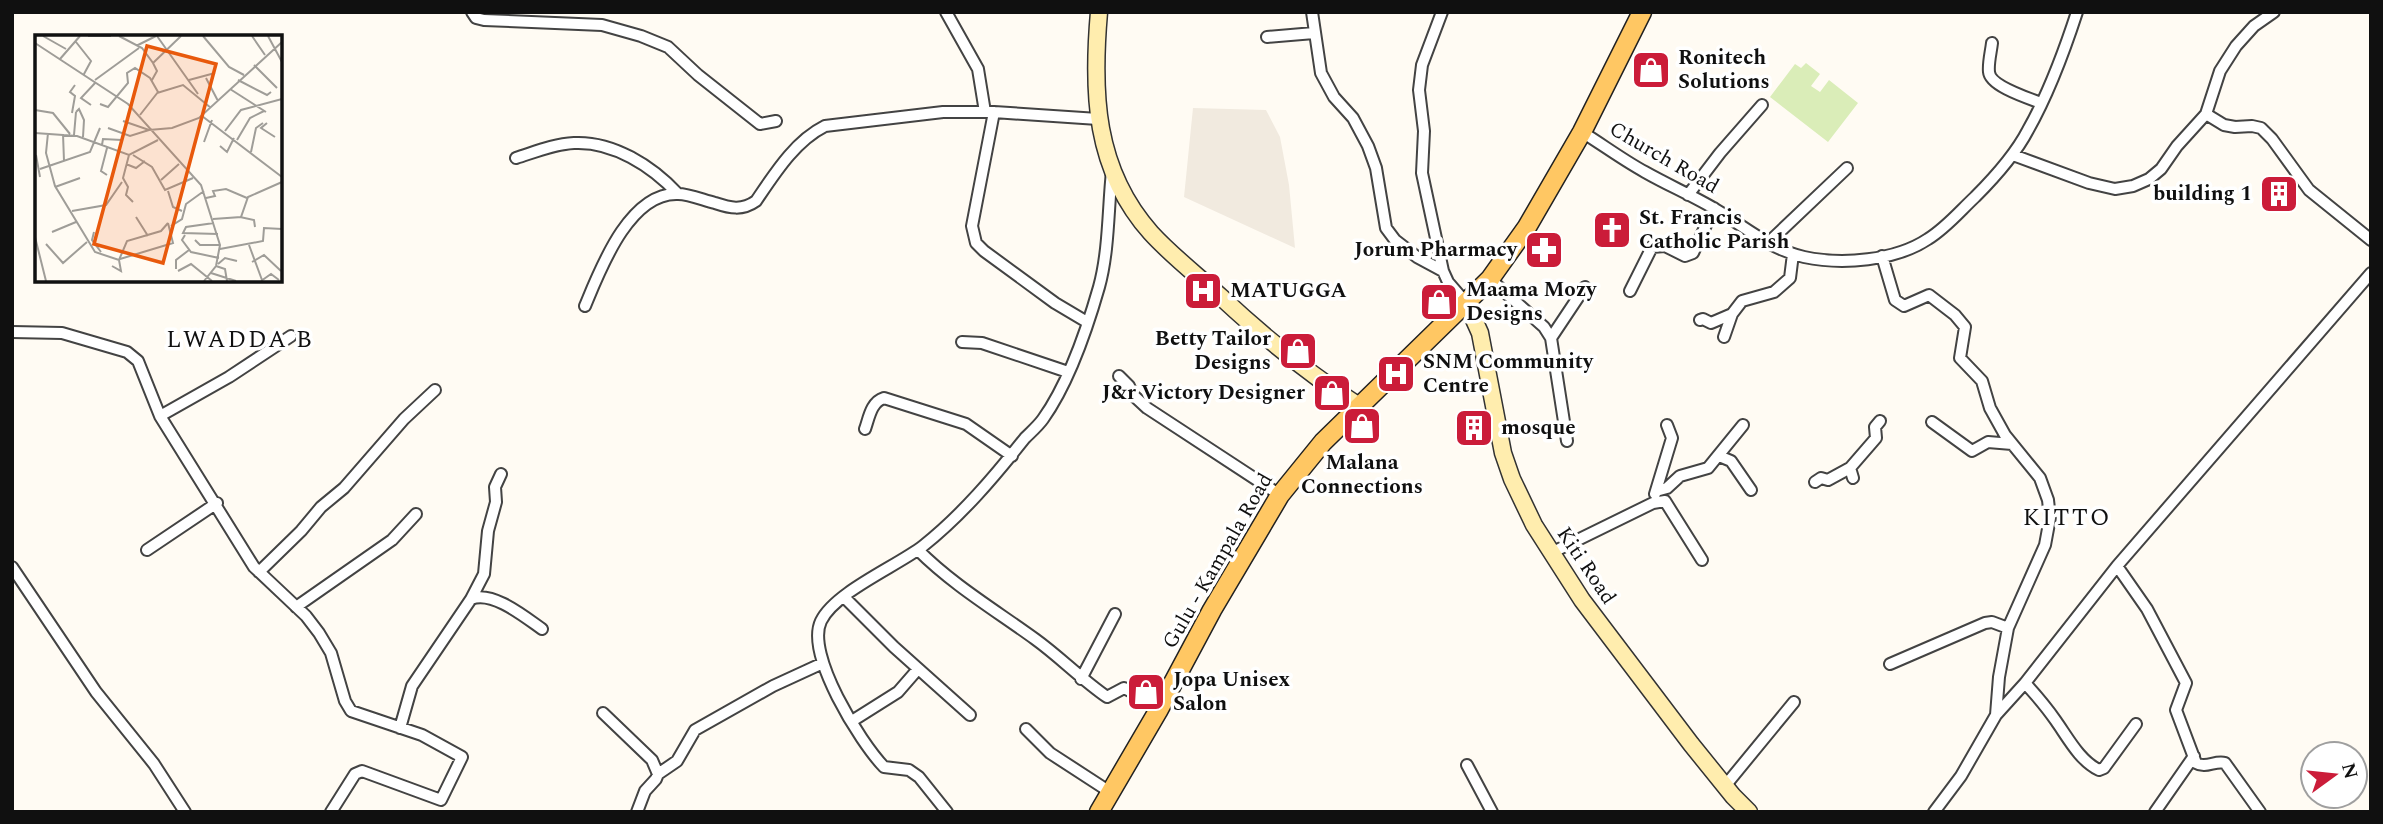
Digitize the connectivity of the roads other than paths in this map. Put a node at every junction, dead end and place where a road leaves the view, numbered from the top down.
1 (472, 12) edge
2 (946, 12) edge
3 (1099, 12) edge
4 (1312, 12) edge
5 (1443, 12) edge
6 (1642, 12) edge
7 (2077, 12) edge
8 (2274, 12) edge
9 (526, 18) edge
10 (1314, 33) junction
11 (1267, 37) dead end
12 (1992, 43) dead end
13 (2041, 103) junction
14 (1762, 105) dead end
15 (989, 112) junction
16 (2206, 114) junction
17 (1098, 119) junction
18 (776, 121) dead end
19 (1582, 132) junction
20 (2012, 155) junction
21 (516, 158) dead end
22 (1847, 168) dead end
23 (1112, 169) junction
24 (678, 194) junction
25 (1688, 195) junction
26 (1714, 208) junction
27 (2371, 240) edge
28 (1768, 243) junction
29 (1793, 254) junction
30 (1882, 256) junction
31 (1443, 271) junction
32 (2371, 273) edge
33 (1490, 279) junction
34 (1585, 287) dead end
35 (1630, 291) dead end
36 (1466, 304) junction
37 (585, 306) dead end
38 (1732, 314) junction
39 (1700, 320) dead end
40 (1087, 322) junction
41 (12, 332) edge
42 (291, 336) dead end
43 (1724, 337) dead end
44 (1551, 338) junction
45 (962, 342) dead end
46 (1068, 372) junction
47 (1119, 376) dead end
48 (435, 390) dead end
49 (1359, 406) junction
50 (160, 415) junction
51 (1880, 421) dead end
52 (1932, 422) dead end
53 (1667, 425) dead end
54 (1743, 425) dead end
55 (865, 429) dead end
56 (1567, 442) dead end
57 (2012, 444) junction
58 (1012, 456) junction
59 (1719, 456) junction
60 (501, 474) dead end
61 (1815, 482) dead end
62 (1751, 490) dead end
63 (1656, 491) junction
64 (1280, 495) junction
65 (217, 503) junction
66 (1653, 503) junction
67 (416, 514) dead end
68 (147, 550) dead end
69 (918, 550) junction
70 (1551, 553) junction
71 (1702, 560) dead end
72 (2117, 566) junction
73 (12, 567) edge
74 (259, 572) junction
75 (844, 597) junction
76 (471, 598) junction
77 (296, 607) junction
78 (1115, 614) dead end
79 (2008, 628) junction
80 (542, 629) dead end
81 (822, 663) junction
82 (1890, 664) dead end
83 (918, 669) junction
84 (1081, 679) junction
85 (2025, 683) junction
86 (1794, 702) dead end
87 (1158, 711) junction
88 (603, 713) dead end
89 (970, 715) dead end
90 (1996, 715) junction
91 (852, 721) junction
92 (2136, 724) dead end
93 (400, 728) junction
94 (1027, 729) dead end
95 (2194, 756) junction
96 (1467, 765) dead end
97 (658, 774) junction
98 (1725, 786) junction
99 (1110, 792) junction
100 (439, 806) edge
101 (185, 812) edge
102 (331, 812) edge
103 (638, 812) edge
104 (947, 812) edge
105 (1099, 812) edge
106 (1492, 812) edge
107 (1749, 812) edge
108 (1934, 812) edge
109 (2155, 812) edge
110 (2260, 812) edge

1 - 9 street
2 - 15 street
3 - 17 street
4 - 10 street
5 - 31 street
6 - 19 main road, Gulu - Kampala Road
7 - 13 street, Church Road
8 - 16 street
9 - 18 street
10 - 11 street
10 - 31 street
12 - 13 street
13 - 20 street, Church Road
14 - 25 street
15 - 17 street
15 - 24 street
15 - 40 street
16 - 20 street
16 - 27 street
17 - 23 street
19 - 25 street, Church Road
19 - 33 main road, Gulu - Kampala Road
20 - 30 street, Church Road
21 - 24 street
22 - 28 street
23 - 40 street
23 - 49 street
24 - 37 street
25 - 26 street, Church Road
26 - 28 street, Church Road
26 - 35 street
28 - 29 street, Church Road
29 - 30 street, Church Road
29 - 38 street
30 - 57 street
31 - 36 street
32 - 72 street
33 - 36 main road, Gulu - Kampala Road
33 - 44 street
34 - 44 street
36 - 49 main road, Gulu - Kampala Road
36 - 70 street, Kiti Road
38 - 39 street
38 - 43 street
40 - 46 street
41 - 50 street
42 - 50 street
44 - 56 street
45 - 46 street
46 - 58 street
47 - 64 street
48 - 74 street
49 - 64 main road, Gulu - Kampala Road
50 - 65 street
51 - 61 street
52 - 57 street
53 - 63 street
54 - 59 street
55 - 58 street
57 - 79 street
58 - 69 street
59 - 62 street
59 - 63 street
60 - 76 street
63 - 66 street
64 - 87 main road, Gulu - Kampala Road
65 - 68 street
65 - 74 street
66 - 70 street
66 - 71 street
67 - 77 street
69 - 75 street
69 - 84 street
70 - 98 street, Kiti Road
72 - 85 street
72 - 95 street
73 - 101 street
74 - 77 street
75 - 81 street
75 - 83 street
76 - 80 street
76 - 93 street
77 - 93 street
78 - 84 street
79 - 82 street
79 - 90 street
81 - 91 street
81 - 97 street
83 - 89 street
83 - 91 street
84 - 87 street
85 - 90 street
85 - 92 street
86 - 98 street
87 - 99 main road, Gulu - Kampala Road
88 - 97 street
90 - 108 street
91 - 104 street
93 - 100 street
94 - 99 street
95 - 109 street
95 - 110 street
96 - 106 street
97 - 103 street
98 - 107 street, Kiti Road
99 - 105 main road, Gulu - Kampala Road
100 - 102 street

